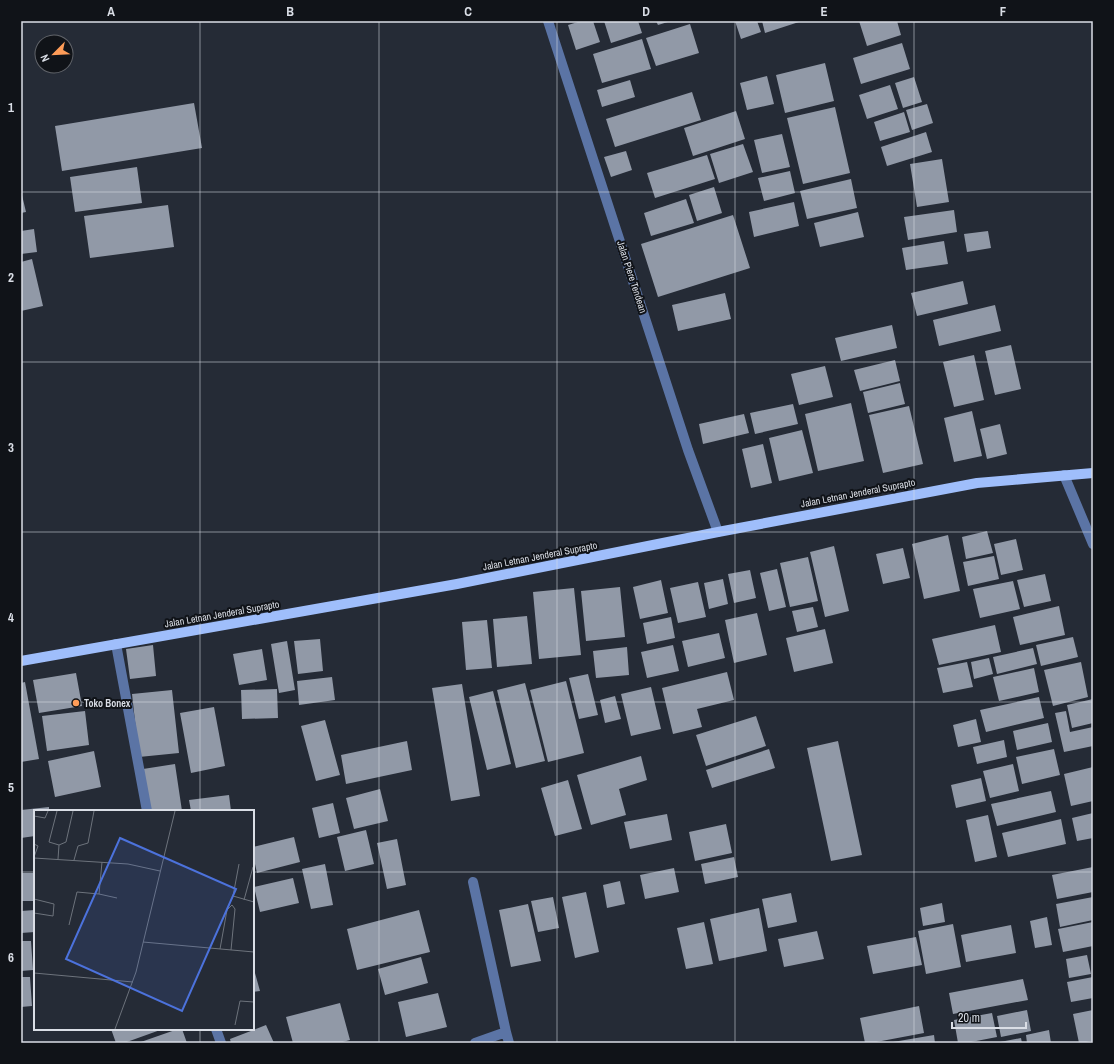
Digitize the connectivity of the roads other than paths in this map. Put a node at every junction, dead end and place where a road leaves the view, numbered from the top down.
1 (548, 21) edge
2 (1093, 473) edge
3 (1064, 475) junction
4 (718, 532) junction
5 (1093, 544) edge
6 (116, 644) junction
7 (21, 661) edge
8 (147, 810) edge
9 (473, 882) dead end
10 (216, 1030) edge
11 (506, 1032) junction
12 (221, 1043) edge
13 (475, 1043) edge
14 (509, 1043) edge

1 - 4 street, Jalan Piere Tendean
2 - 3 main road, Jalan Letnan Jenderal Suprapto
3 - 4 main road, Jalan Letnan Jenderal Suprapto
3 - 5 street
4 - 6 main road, Jalan Letnan Jenderal Suprapto
6 - 7 main road, Jalan Letnan Jenderal Suprapto
6 - 8 street
9 - 11 street
10 - 12 street
11 - 13 street
11 - 14 street

